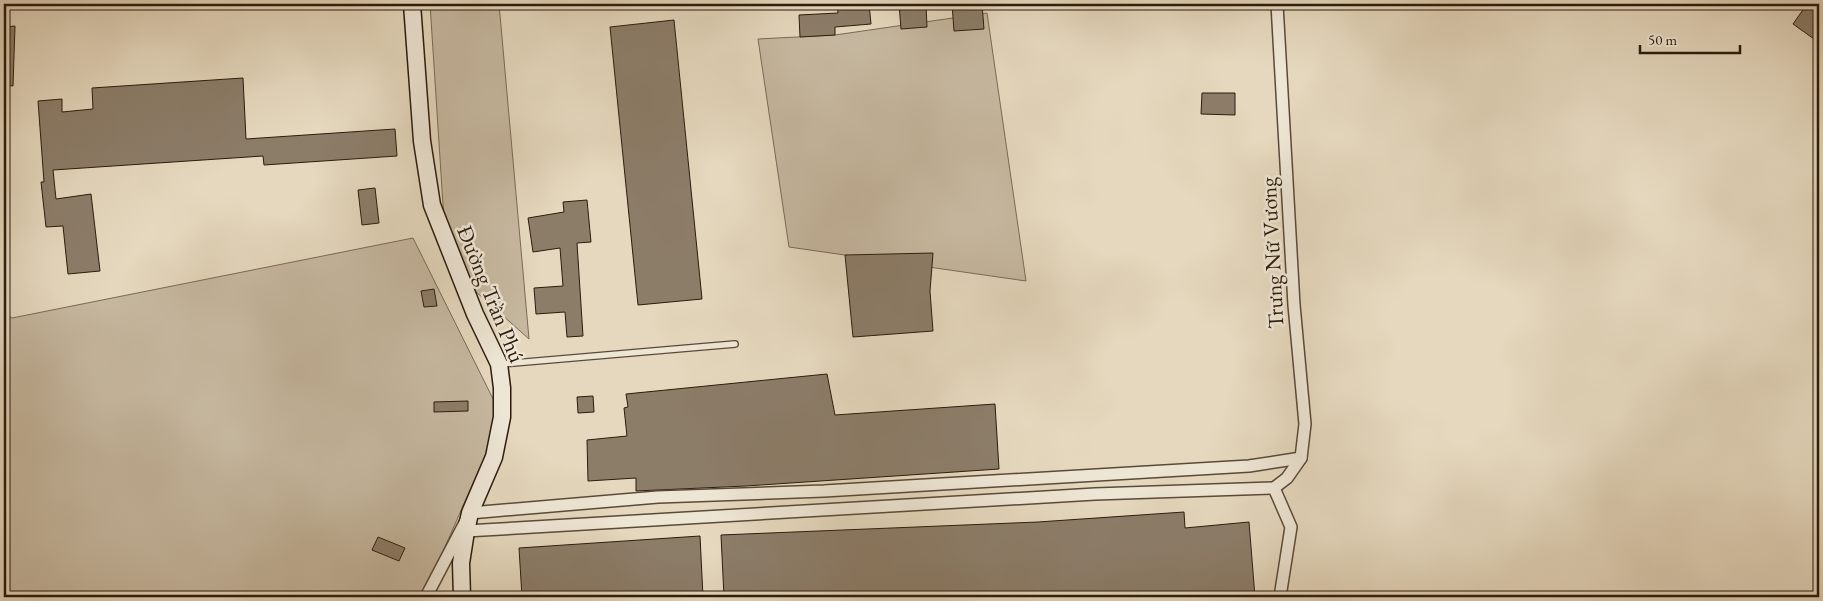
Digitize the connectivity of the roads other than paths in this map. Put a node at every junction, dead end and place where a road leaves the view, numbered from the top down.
1 (412, 4) edge
2 (1277, 4) edge
3 (734, 344) dead end
4 (499, 364) junction
5 (1301, 458) junction
6 (1274, 488) junction
7 (470, 513) junction
8 (466, 531) junction
9 (426, 597) edge
10 (462, 597) edge
11 (1280, 597) edge

1 - 4 main road, Đường Trần Phú
2 - 5 street, Trưng Nữ Vương
3 - 4 lane
4 - 7 main road, Đường Trần Phú
5 - 6 street, Trưng Nữ Vương
5 - 7 street
6 - 8 street
6 - 11 street
7 - 8 main road, Đường Trần Phú
7 - 9 street
8 - 10 main road, Đường Trần Phú

